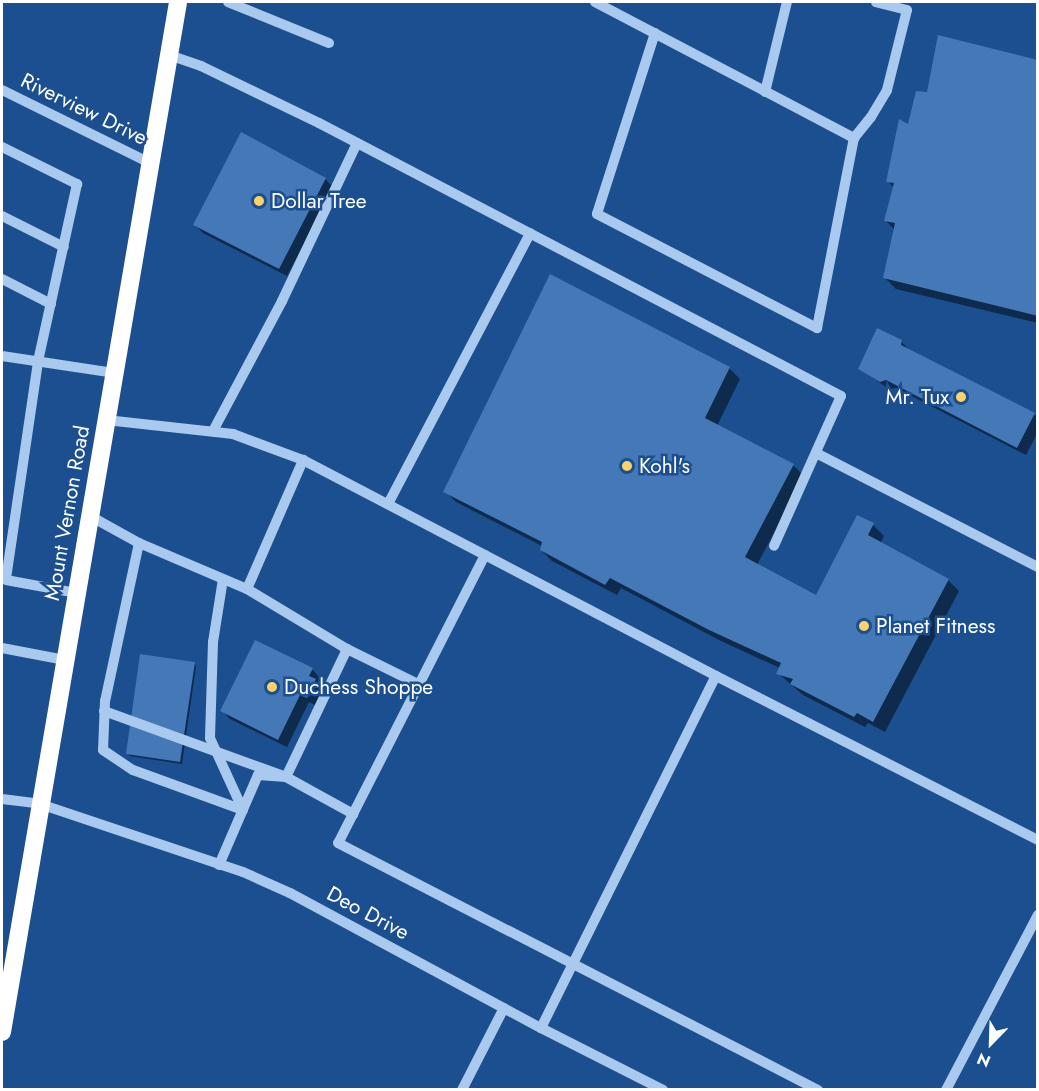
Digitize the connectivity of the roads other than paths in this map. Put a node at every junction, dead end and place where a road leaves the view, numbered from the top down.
1 (177, 2) edge
2 (228, 2) edge
3 (595, 2) edge
4 (787, 2) edge
5 (876, 2) edge
6 (655, 33) junction
7 (329, 43) dead end
8 (169, 54) junction
9 (2, 90) edge
10 (765, 92) junction
11 (854, 138) junction
12 (357, 143) junction
13 (2, 147) edge
14 (150, 163) junction
15 (2, 216) edge
16 (530, 233) junction
17 (64, 248) junction
18 (2, 279) edge
19 (51, 304) junction
20 (2, 356) edge
21 (38, 362) junction
22 (114, 373) junction
23 (106, 420) junction
24 (213, 431) junction
25 (816, 453) junction
26 (303, 460) junction
27 (388, 504) junction
28 (90, 516) junction
29 (139, 543) junction
30 (774, 546) dead end
31 (485, 555) junction
32 (1038, 567) edge
33 (223, 579) junction
34 (4, 580) edge
35 (247, 590) junction
36 (76, 593) junction
37 (2, 648) edge
38 (347, 649) junction
39 (65, 660) junction
40 (716, 676) junction
41 (418, 684) junction
42 (104, 711) junction
43 (214, 751) junction
44 (286, 777) junction
45 (2, 799) edge
46 (40, 804) junction
47 (243, 810) junction
48 (353, 814) junction
49 (1038, 840) edge
50 (219, 865) junction
51 (1038, 915) edge
52 (573, 964) junction
53 (504, 1008) junction
54 (541, 1028) junction
55 (2, 1032) edge
56 (462, 1089) edge
57 (663, 1089) edge
58 (818, 1089) edge
59 (946, 1089) edge

1 - 8 highway, Mount Vernon Road
2 - 7 street
3 - 6 street
4 - 10 street
5 - 11 street
6 - 10 street
6 - 11 street
8 - 12 street
8 - 14 highway, Mount Vernon Road
9 - 14 street, Riverview Drive
10 - 11 street
12 - 16 street
12 - 24 street
13 - 17 street
14 - 22 highway, Mount Vernon Road
15 - 17 street
16 - 25 street
16 - 27 street
17 - 19 street
18 - 19 street
19 - 21 street
20 - 21 street
21 - 22 street
21 - 34 street
22 - 23 highway, Mount Vernon Road
23 - 24 street
23 - 28 highway, Mount Vernon Road
24 - 26 street
25 - 30 street
25 - 32 street
26 - 27 street
26 - 35 street
27 - 31 street
28 - 29 street
28 - 36 highway, Mount Vernon Road
29 - 33 street
29 - 42 street
31 - 40 street
31 - 41 street
33 - 35 street
33 - 43 street
34 - 36 street
35 - 38 street
36 - 39 highway, Mount Vernon Road
37 - 39 street
38 - 41 street
38 - 44 street
39 - 46 highway, Mount Vernon Road
40 - 49 street
40 - 52 street
41 - 48 street
42 - 43 street
42 - 47 street
43 - 44 street
43 - 47 street
44 - 47 street
44 - 48 street
45 - 46 street, Deo Drive
46 - 50 street, Deo Drive
46 - 55 highway, Mount Vernon Road
47 - 50 street
48 - 52 street
50 - 53 street, Deo Drive
51 - 59 street
52 - 54 street
52 - 58 street
53 - 54 street, Deo Drive
53 - 56 street
54 - 57 street, Deo Drive

